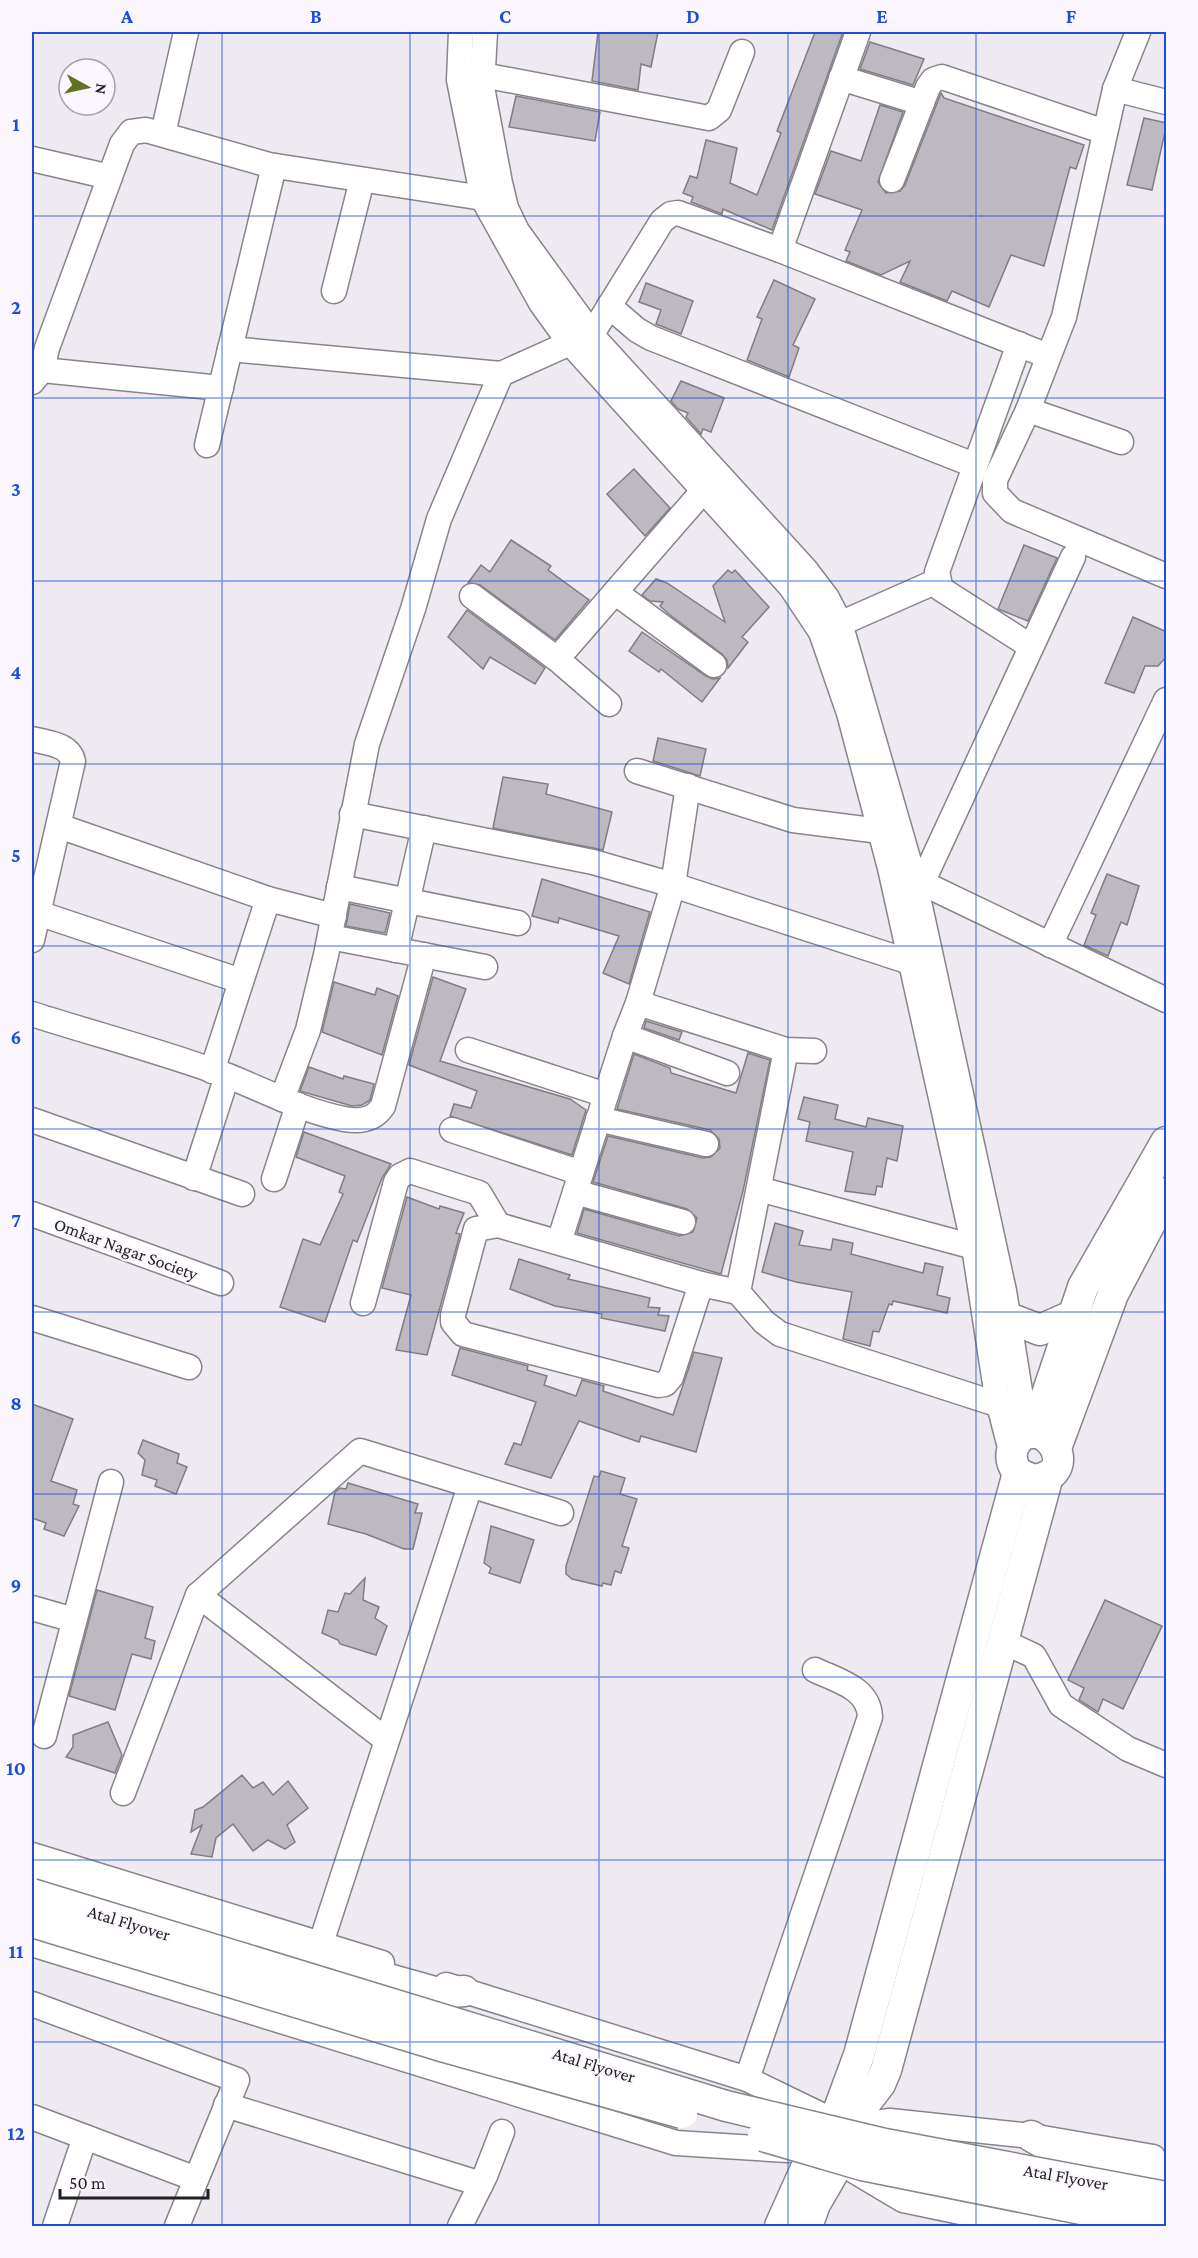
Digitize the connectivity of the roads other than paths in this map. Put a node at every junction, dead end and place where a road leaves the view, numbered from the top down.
1 (186, 32) edge
2 (461, 32) edge
3 (485, 32) edge
4 (858, 32) edge
5 (1138, 32) edge
6 (742, 52) dead end
7 (471, 72) junction
8 (841, 78) junction
9 (1115, 89) junction
10 (1167, 102) edge
11 (922, 103) junction
12 (1105, 132) junction
13 (163, 134) junction
14 (32, 159) edge
15 (274, 166) junction
16 (110, 177) junction
17 (362, 180) junction
18 (892, 180) dead end
19 (493, 200) junction
20 (780, 250) junction
21 (334, 291) dead end
22 (609, 306) junction
23 (581, 339) junction
24 (1018, 344) junction
25 (230, 349) junction
26 (1048, 356) junction
27 (501, 374) junction
28 (37, 376) edge
29 (221, 388) junction
30 (1028, 410) junction
31 (1120, 442) dead end
32 (207, 445) dead end
33 (975, 465) junction
34 (703, 491) junction
35 (1073, 557) dead end
36 (1167, 576) edge
37 (937, 581) junction
38 (616, 593) junction
39 (472, 596) dead end
40 (831, 627) junction
41 (1030, 646) junction
42 (557, 659) junction
43 (714, 664) dead end
44 (1167, 700) edge
45 (609, 704) dead end
46 (32, 740) edge
47 (638, 771) dead end
48 (688, 786) junction
49 (352, 814) junction
50 (59, 826) junction
51 (424, 828) junction
52 (880, 831) junction
53 (918, 881) junction
54 (673, 885) junction
55 (339, 887) junction
56 (37, 898) edge
57 (268, 899) junction
58 (407, 902) junction
59 (519, 923) dead end
60 (332, 927) junction
61 (916, 935) junction
62 (32, 940) edge
63 (1050, 945) junction
64 (396, 950) junction
65 (424, 955) junction
66 (913, 963) junction
67 (485, 967) dead end
68 (241, 981) junction
69 (1167, 1000) edge
70 (638, 1003) junction
71 (32, 1014) edge
72 (625, 1036) junction
73 (468, 1050) dead end
74 (786, 1050) junction
75 (814, 1051) dead end
76 (727, 1073) dead end
77 (220, 1074) junction
78 (606, 1095) junction
79 (290, 1102) junction
80 (598, 1119) junction
81 (32, 1120) edge
82 (452, 1130) dead end
83 (1167, 1142) edge
84 (706, 1144) dead end
85 (194, 1178) junction
86 (274, 1179) dead end
87 (578, 1183) junction
88 (759, 1189) junction
89 (1167, 1193) edge
90 (242, 1194) dead end
91 (32, 1214) edge
92 (683, 1222) dead end
93 (498, 1225) junction
94 (559, 1242) junction
95 (974, 1247) junction
96 (221, 1283) dead end
97 (700, 1284) junction
98 (738, 1292) junction
99 (363, 1303) dead end
100 (1074, 1315) junction
101 (1009, 1317) junction
102 (32, 1318) edge
103 (189, 1367) dead end
104 (1000, 1407) junction
105 (1031, 1447) junction
106 (111, 1482) dead end
107 (470, 1486) junction
108 (561, 1512) dead end
109 (198, 1595) junction
110 (32, 1608) edge
111 (74, 1620) junction
112 (1004, 1642) junction
113 (815, 1670) dead end
114 (44, 1736) dead end
115 (385, 1739) junction
116 (1167, 1765) edge
117 (123, 1793) dead end
118 (32, 1856) edge
119 (32, 1874) edge
120 (32, 1894) edge
121 (32, 1922) edge
122 (321, 1943) junction
123 (32, 1944) edge
124 (451, 1992) junction
125 (32, 2004) edge
126 (747, 2079) junction
127 (226, 2105) junction
128 (32, 2117) edge
129 (842, 2118) junction
130 (502, 2132) dead end
131 (1031, 2136) junction
132 (85, 2137) junction
133 (826, 2159) junction
134 (1167, 2159) edge
135 (1167, 2174) edge
136 (196, 2179) junction
137 (481, 2184) junction
138 (1167, 2196) edge
139 (55, 2226) edge
140 (177, 2226) edge
141 (460, 2226) edge
142 (780, 2226) edge
143 (807, 2226) edge
144 (1023, 2226) edge
145 (1071, 2226) edge
146 (1167, 2226) edge

1 - 13 street
2 - 7 street
3 - 7 street
4 - 8 street
5 - 9 street
6 - 7 street
7 - 19 street
8 - 11 street
8 - 20 street
9 - 10 street
9 - 12 street
11 - 12 street
11 - 18 street
12 - 26 street
13 - 15 street
13 - 16 street
14 - 16 street
15 - 17 street
15 - 25 street
16 - 28 street
17 - 19 street
17 - 21 street
19 - 23 street
20 - 22 street
20 - 24 street
22 - 23 street
22 - 33 street
23 - 27 street
23 - 34 street
23 - 40 street
24 - 26 street
24 - 33 street
25 - 27 street
25 - 29 street
26 - 30 street
27 - 49 street
28 - 29 street
29 - 32 street
30 - 31 street
30 - 36 street
33 - 37 street
34 - 38 street
34 - 40 street
35 - 41 street
37 - 40 street
37 - 41 street
38 - 42 street
38 - 43 street
39 - 42 street
40 - 52 street
40 - 53 street
41 - 53 street
42 - 45 street
44 - 63 street
46 - 50 street
47 - 48 street
48 - 52 street
48 - 54 street
49 - 51 street
49 - 55 street
50 - 56 street
50 - 57 street
51 - 54 street
51 - 58 street
52 - 61 street
53 - 61 street
53 - 63 street
54 - 66 street
54 - 70 street
55 - 58 street
55 - 60 street
56 - 62 street
56 - 68 street
57 - 60 street
57 - 68 street
58 - 59 street
58 - 64 street
60 - 64 street
60 - 79 street
61 - 66 street
61 - 101 street
63 - 69 street
64 - 65 street
65 - 67 street
65 - 79 street
66 - 95 street
68 - 77 street
70 - 72 street
70 - 74 street
71 - 77 street
72 - 76 street
72 - 78 street
73 - 78 street
74 - 75 street
74 - 88 street
77 - 79 street
77 - 85 street
78 - 80 street
79 - 86 street
80 - 84 street
80 - 87 street
81 - 85 street
82 - 87 street
83 - 100 main road
85 - 90 street
87 - 92 street
87 - 94 street
88 - 95 street
88 - 98 street
89 - 105 main road
91 - 96 street, Omkar Nagar Society
93 - 94 street
93 - 97 street
93 - 99 street
94 - 97 street
95 - 104 street
97 - 98 street
98 - 104 street
100 - 101 main road
100 - 105 main road
101 - 105 street
102 - 103 street
104 - 105 street
104 - 105 street
105 - 112 main road
105 - 129 main road
106 - 111 street
107 - 108 street
107 - 109 street
107 - 115 street
109 - 115 street
109 - 117 street
110 - 111 street
111 - 114 street
112 - 116 street
112 - 129 main road
113 - 126 street
115 - 122 street
118 - 122 street
119 - 124 main road
120 - 138 main road, Atal Flyover, bridge
121 - 146 main road, Atal Flyover, bridge
122 - 124 street
123 - 133 street
124 - 126 street
125 - 127 street
126 - 129 street
127 - 136 street
127 - 137 street
128 - 132 street
129 - 131 street
129 - 133 main road
129 - 133 main road
130 - 137 street
131 - 134 street
131 - 135 main road
132 - 136 street
132 - 139 street
133 - 142 main road
133 - 143 main road
133 - 144 street
136 - 140 street
137 - 141 street
144 - 145 main road

